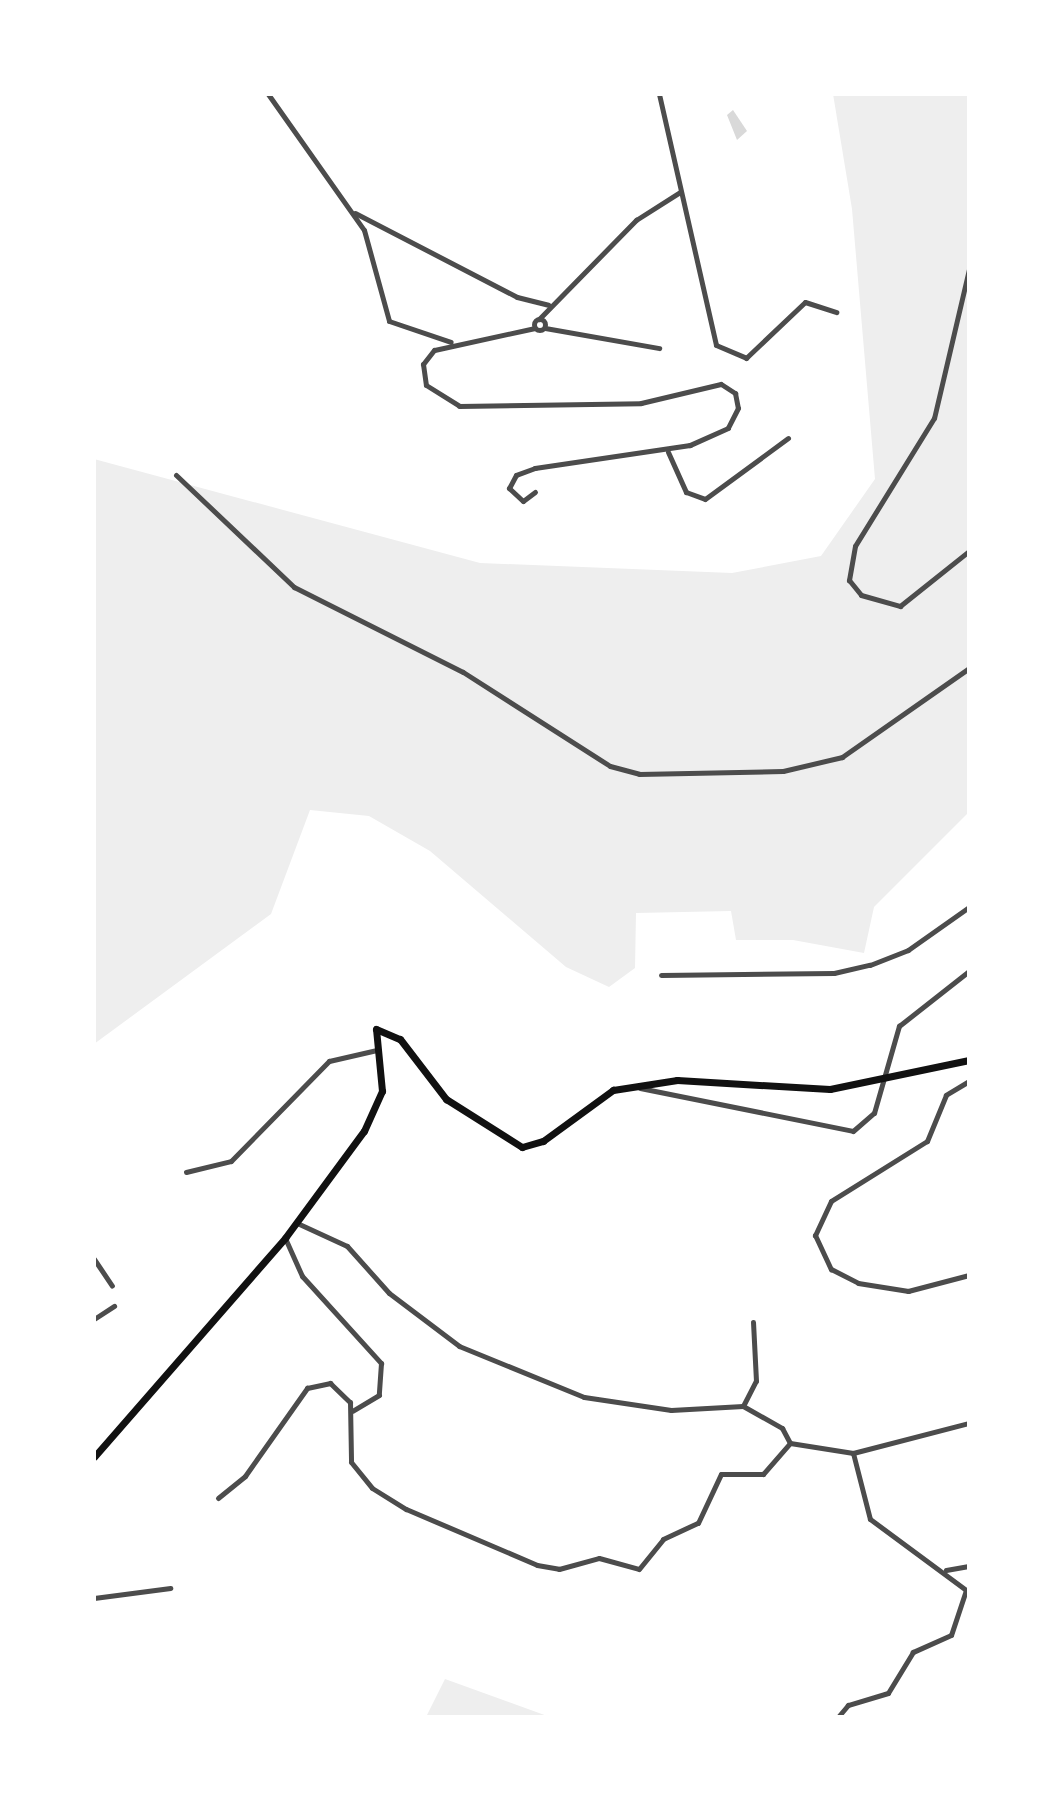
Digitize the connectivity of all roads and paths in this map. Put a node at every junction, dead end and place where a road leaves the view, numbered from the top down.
1 (268, 94) edge
2 (660, 95) edge
3 (680, 192) junction
4 (352, 212) junction
5 (969, 269) edge
6 (548, 305) junction
7 (836, 312) dead end
8 (539, 319) junction
9 (535, 328) junction
10 (545, 328) junction
11 (452, 343) junction
12 (659, 348) dead end
13 (788, 438) dead end
14 (668, 452) junction
15 (176, 475) dead end
16 (535, 492) dead end
17 (969, 551) edge
18 (969, 668) edge
19 (969, 907) edge
20 (969, 971) edge
21 (661, 975) dead end
22 (377, 1050) junction
23 (969, 1060) edge
24 (969, 1081) edge
25 (635, 1087) junction
26 (186, 1172) dead end
27 (297, 1223) junction
28 (285, 1238) junction
29 (94, 1259) edge
30 (969, 1275) edge
31 (112, 1286) dead end
32 (114, 1306) dead end
33 (94, 1319) edge
34 (753, 1322) dead end
35 (743, 1406) junction
36 (352, 1411) junction
37 (969, 1423) edge
38 (790, 1443) junction
39 (853, 1453) junction
40 (94, 1457) edge
41 (218, 1498) dead end
42 (969, 1566) edge
43 (945, 1570) junction
44 (170, 1588) dead end
45 (967, 1590) edge
46 (94, 1598) edge
47 (838, 1717) edge

1 - 4 street
2 - 3 street
3 - 6 street
3 - 7 street
4 - 6 street
4 - 11 street
5 - 17 street
6 - 8 street
8 - 9 street
8 - 10 street
9 - 10 street
9 - 11 street
10 - 12 street
11 - 14 street
13 - 14 street
14 - 16 street
15 - 18 street
19 - 21 street
20 - 25 street
22 - 25 main road
22 - 26 street
22 - 27 main road
23 - 25 main road
24 - 30 street
27 - 28 main road
27 - 35 street
28 - 36 street
28 - 40 main road
29 - 31 street
32 - 33 street
34 - 35 street
35 - 38 street
36 - 38 street
36 - 41 street
37 - 39 street
38 - 39 street
39 - 43 street
42 - 43 street
43 - 45 street
44 - 46 street
45 - 47 street

